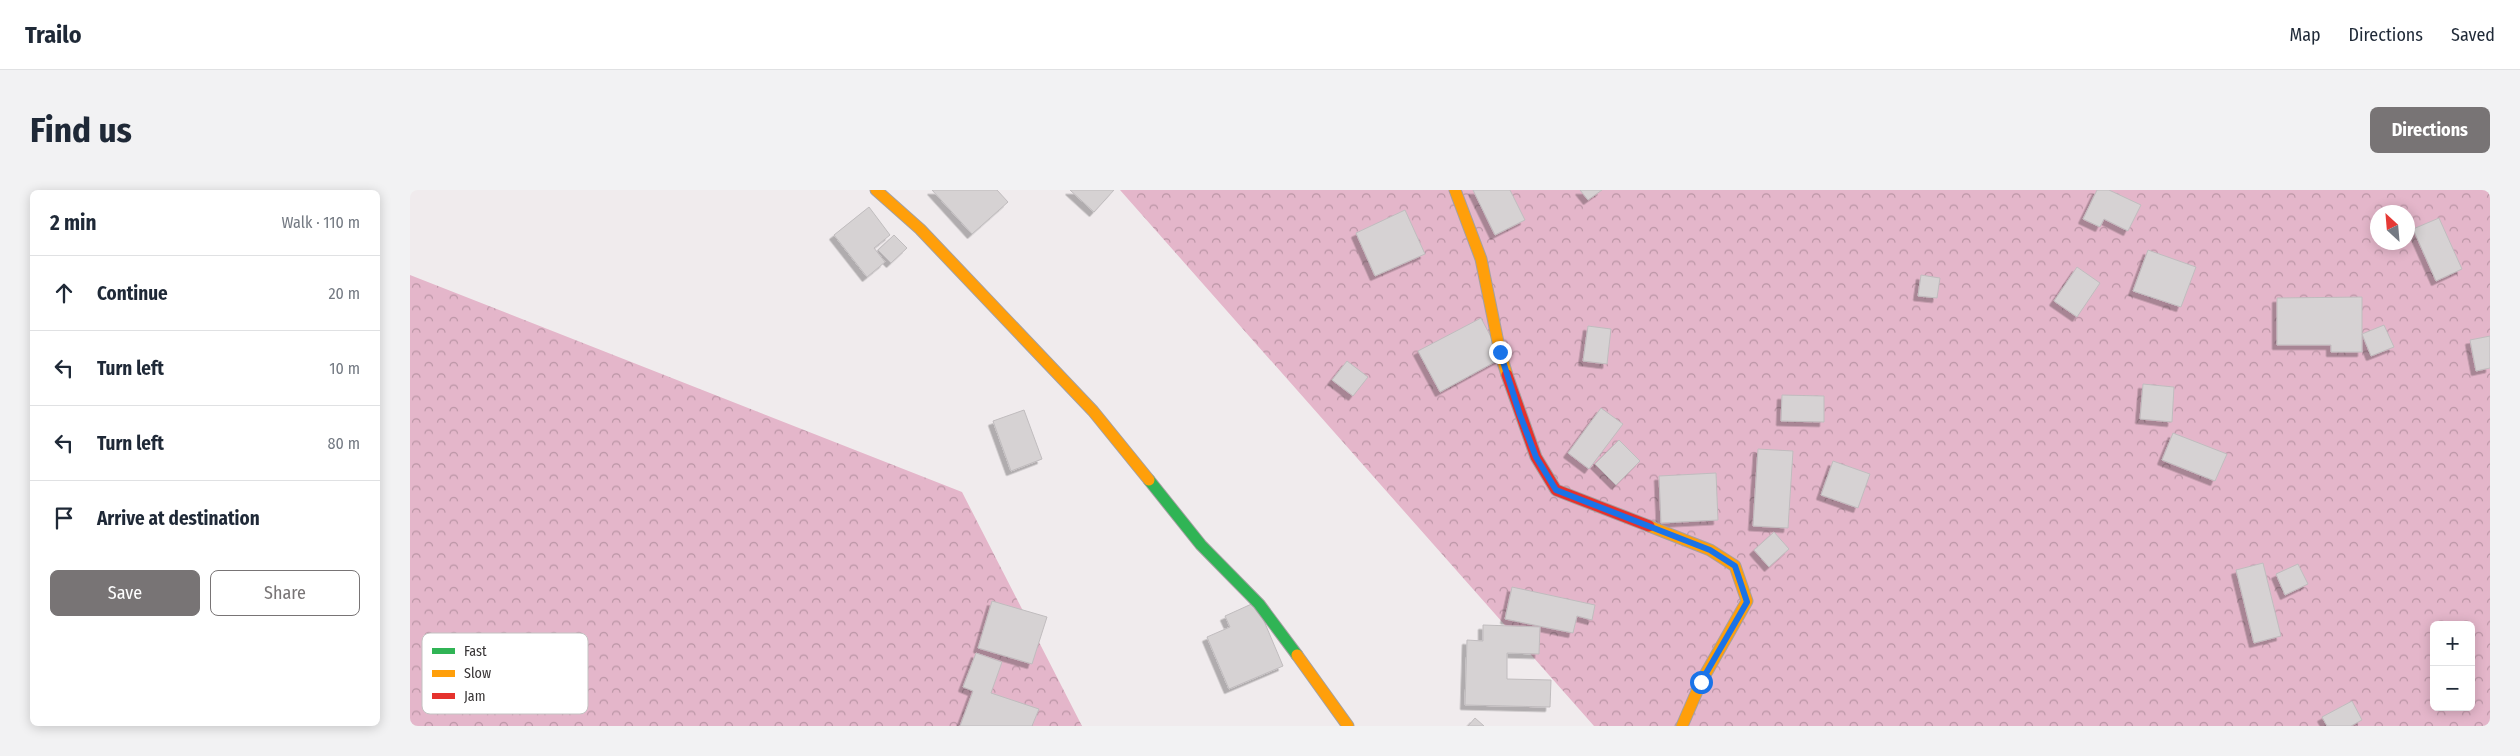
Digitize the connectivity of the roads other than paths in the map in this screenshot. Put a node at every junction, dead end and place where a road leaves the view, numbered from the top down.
1 (876, 190) edge
2 (1455, 190) edge
3 (1348, 726) edge
4 (1682, 726) edge

1 - 3 street
2 - 4 street

